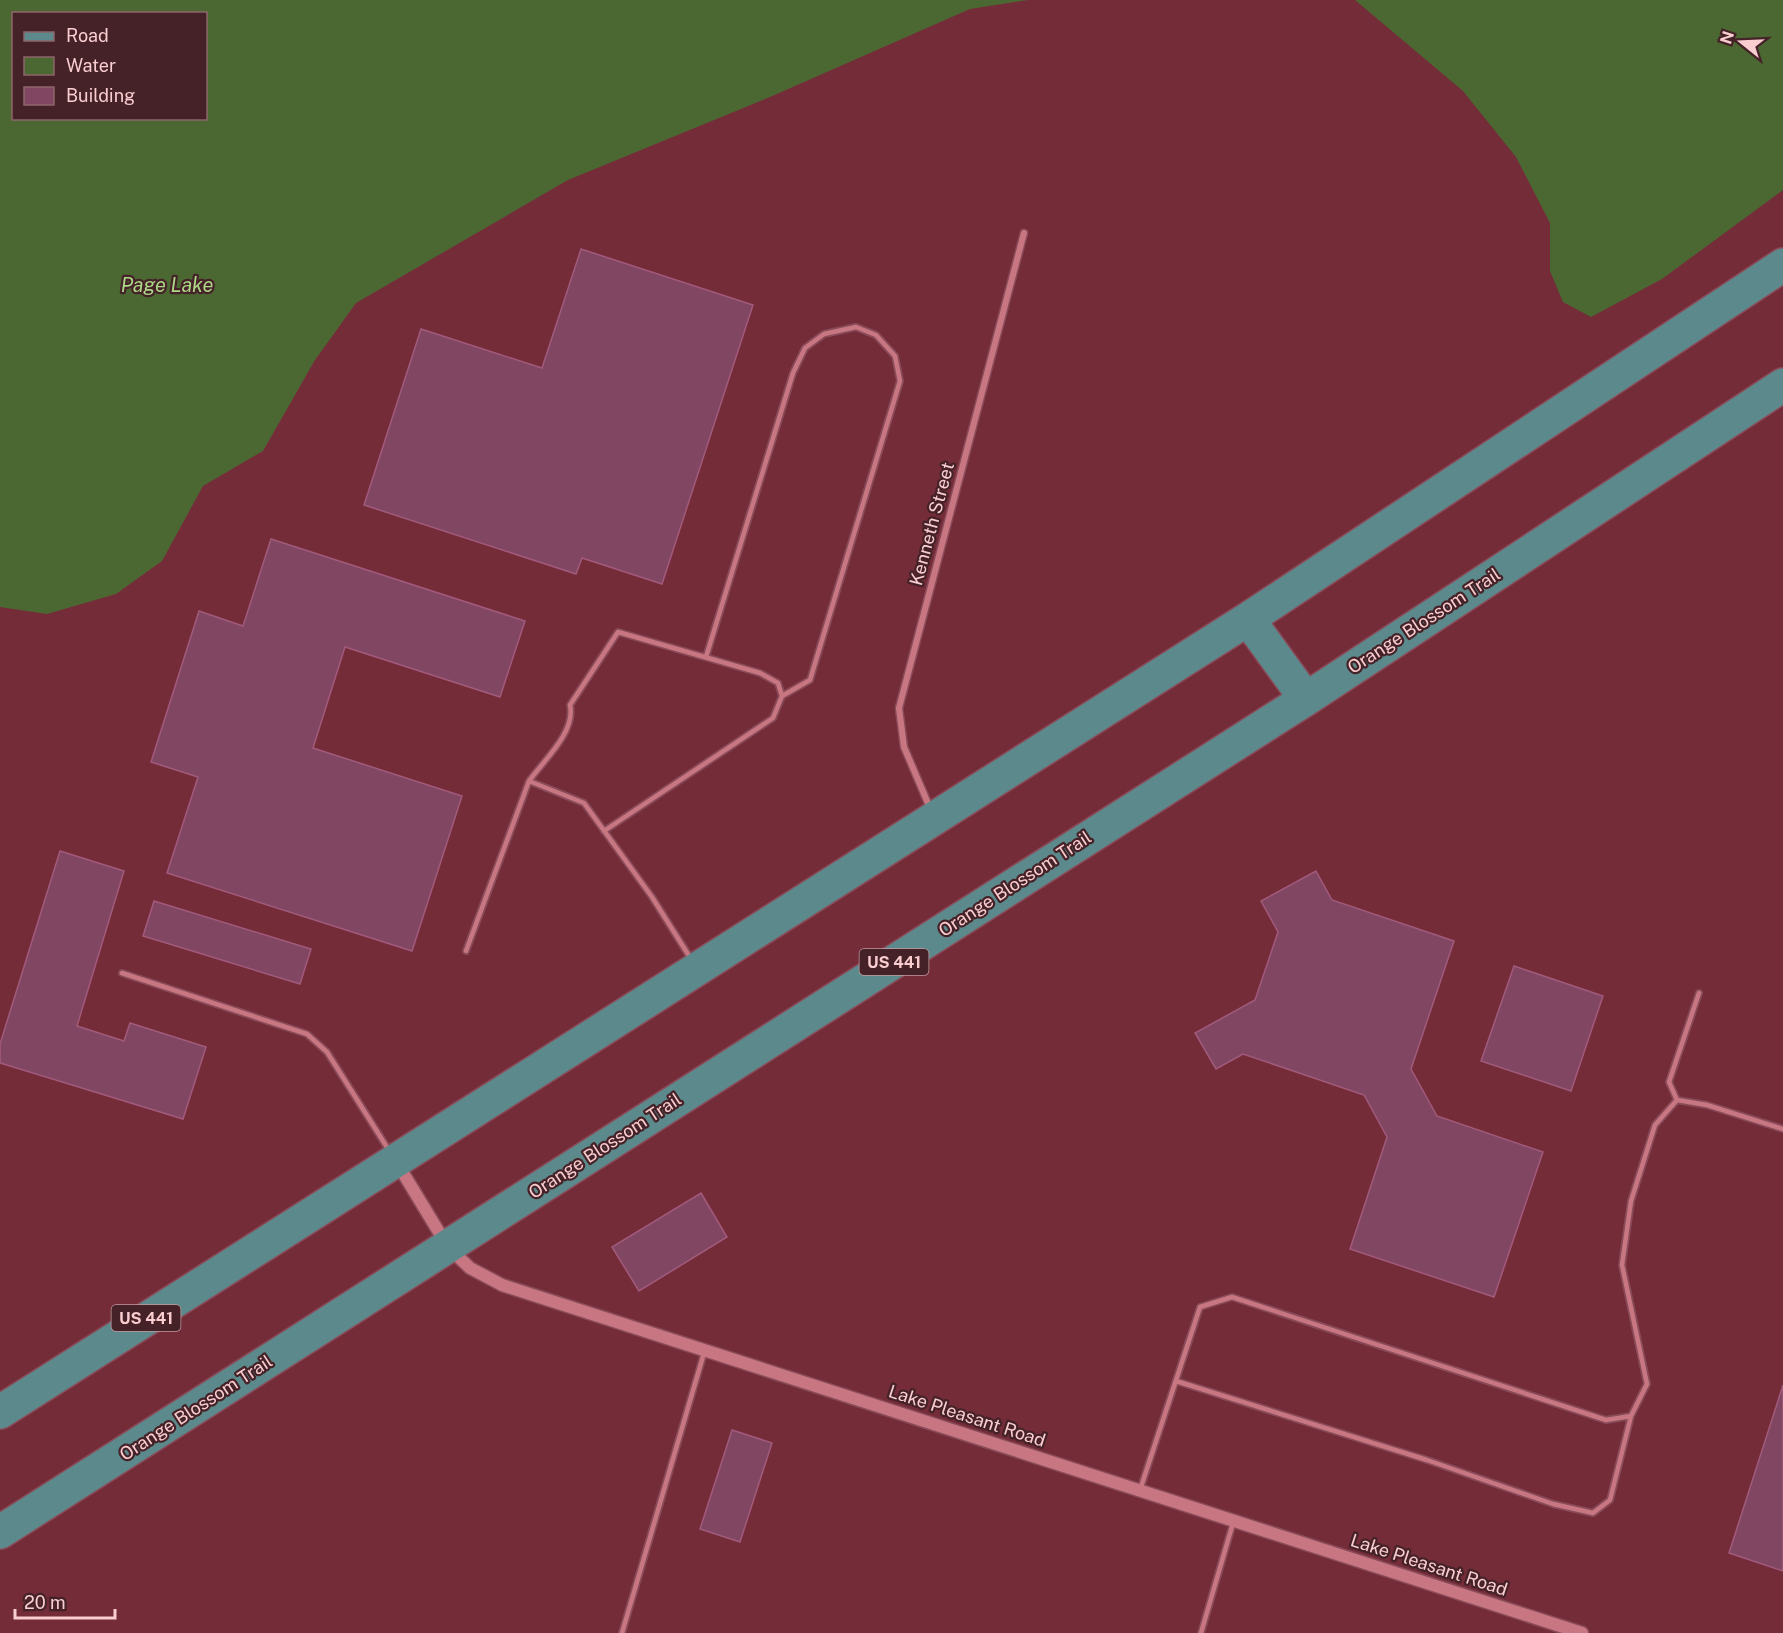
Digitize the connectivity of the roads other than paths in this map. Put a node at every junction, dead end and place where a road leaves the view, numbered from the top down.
1 (1024, 233) dead end
2 (1783, 265) edge
3 (1783, 385) edge
4 (1248, 619) junction
5 (706, 657) junction
6 (782, 696) junction
7 (1306, 699) junction
8 (529, 781) junction
9 (934, 820) junction
10 (604, 831) junction
11 (466, 951) dead end
12 (698, 968) junction
13 (122, 973) dead end
14 (1700, 993) dead end
15 (1677, 1100) junction
16 (1783, 1129) edge
17 (394, 1160) junction
18 (448, 1247) junction
19 (705, 1350) junction
20 (1176, 1381) junction
21 (0, 1412) edge
22 (1631, 1416) junction
23 (1140, 1490) junction
24 (1234, 1521) junction
25 (0, 1532) edge
26 (622, 1633) edge
27 (1201, 1633) edge
28 (1582, 1633) edge

1 - 9 street, Kenneth Street
2 - 4 main road, US 441
3 - 7 main road, Orange Blossom Trail / US 441
4 - 7 main road
4 - 9 main road, US 441
5 - 6 lane
5 - 6 lane
5 - 8 lane
6 - 10 lane
7 - 18 main road, Orange Blossom Trail / US 441
8 - 10 lane
8 - 11 lane
9 - 12 main road, US 441
10 - 12 lane
12 - 17 main road, US 441
13 - 17 lane
14 - 15 lane
15 - 16 lane
15 - 22 lane
17 - 18 street, Lake Pleasant Road
17 - 21 main road, US 441
18 - 19 street, Lake Pleasant Road
18 - 25 main road, Orange Blossom Trail / US 441
19 - 23 street, Lake Pleasant Road
19 - 26 lane
20 - 22 lane
20 - 22 lane
20 - 23 lane
23 - 24 street, Lake Pleasant Road
24 - 27 lane
24 - 28 street, Lake Pleasant Road

